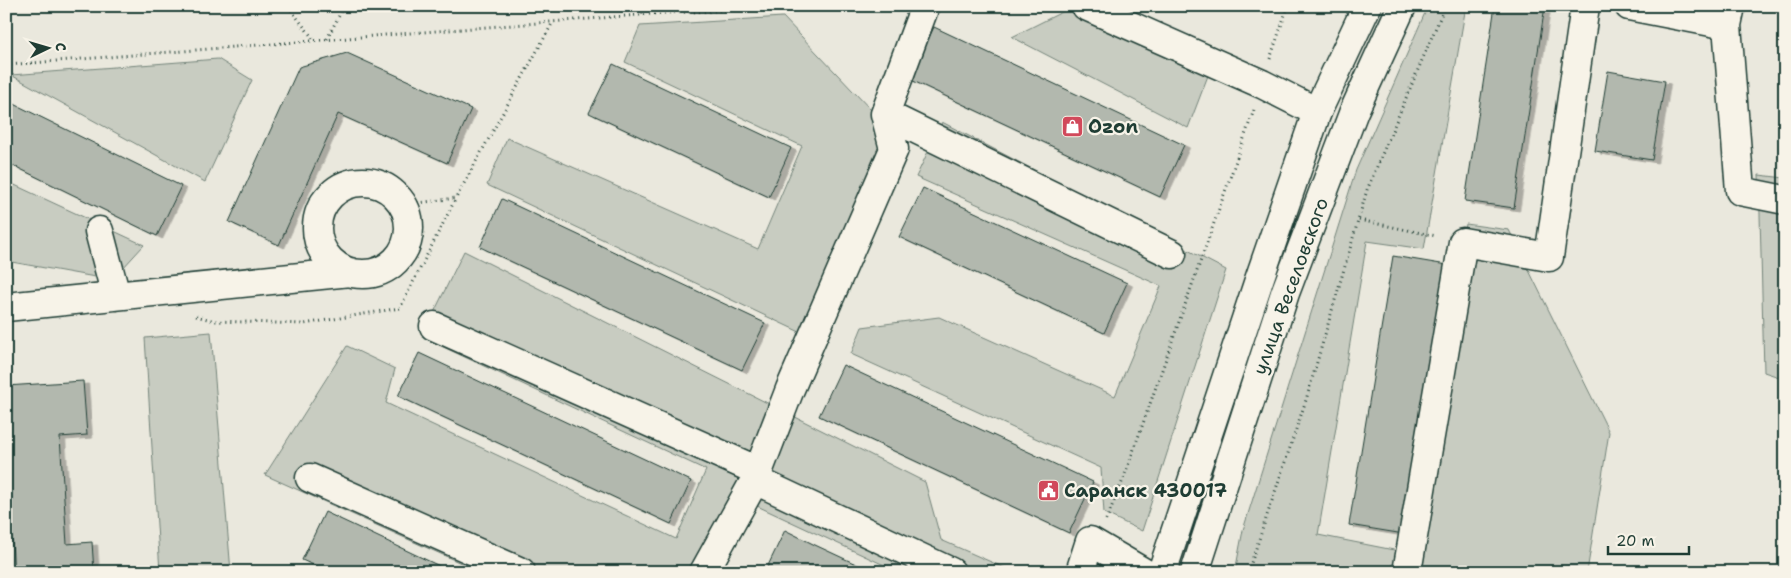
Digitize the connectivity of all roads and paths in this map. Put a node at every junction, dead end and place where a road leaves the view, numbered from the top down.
1 (8, 6) edge
2 (288, 6) edge
3 (344, 6) edge
4 (635, 6) edge
5 (667, 6) edge
6 (818, 6) edge
7 (825, 6) edge
8 (926, 6) edge
9 (1086, 6) edge
10 (1288, 6) edge
11 (1367, 6) edge
12 (1402, 6) edge
13 (1445, 6) edge
14 (1585, 6) edge
15 (1628, 6) edge
16 (6, 11) edge
17 (664, 12) junction
18 (642, 14) junction
19 (1729, 16) edge
20 (554, 21) junction
21 (327, 40) junction
22 (315, 41) junction
23 (6, 66) edge
24 (1262, 84) junction
25 (1317, 112) junction
26 (886, 114) junction
27 (1785, 200) edge
28 (403, 205) junction
29 (1358, 220) junction
30 (99, 231) dead end
31 (1463, 242) junction
32 (1172, 254) dead end
33 (350, 272) junction
34 (116, 296) junction
35 (6, 307) edge
36 (434, 326) dead end
37 (757, 476) junction
38 (310, 478) dead end
39 (1096, 544) junction
40 (521, 572) edge
41 (704, 572) edge
42 (951, 572) edge
43 (1080, 572) edge
44 (1143, 572) edge
45 (1162, 572) edge
46 (1195, 572) edge
47 (1248, 572) edge
48 (1407, 572) edge

1 - 16 path
2 - 22 path
3 - 21 path
4 - 18 path
5 - 17 path
6 - 7 path
6 - 17 path
8 - 26 main road
9 - 24 main road
10 - 24 path
11 - 25 main road, улица Веселовского
12 - 46 main road, улица Веселовского
13 - 29 path
14 - 31 main road
15 - 19 main road
17 - 18 path
18 - 20 path
19 - 27 main road
20 - 21 path
20 - 28 path
21 - 22 path
22 - 23 path
24 - 25 main road
24 - 39 path
25 - 45 main road, улица Веселовского
26 - 32 main road
26 - 37 main road
28 - 33 main road
28 - 33 main road
29 - 31 path
29 - 47 path
30 - 34 main road
31 - 48 main road
33 - 34 main road
34 - 35 main road
36 - 37 main road
37 - 41 main road
37 - 42 main road
38 - 40 main road
39 - 43 main road
39 - 44 main road

